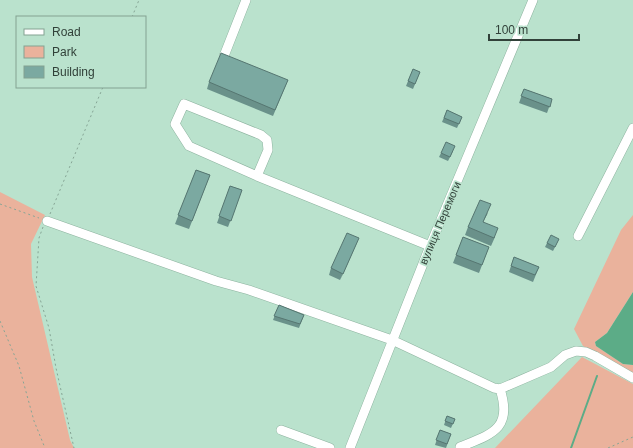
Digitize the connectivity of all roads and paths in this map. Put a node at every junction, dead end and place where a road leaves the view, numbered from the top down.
1 (139, 0) edge
2 (246, 0) edge
3 (533, 0) edge
4 (132, 16) edge
5 (224, 56) edge
6 (103, 88) edge
7 (633, 128) edge
8 (257, 176) junction
9 (0, 204) edge
10 (47, 221) junction
11 (578, 236) dead end
12 (430, 246) junction
13 (0, 321) edge
14 (392, 340) junction
15 (633, 378) edge
16 (500, 389) junction
17 (281, 430) dead end
18 (633, 437) edge
19 (460, 447) dead end
20 (45, 448) edge
21 (74, 448) edge
22 (330, 448) edge
23 (350, 448) edge
24 (608, 448) edge

1 - 4 path
2 - 5 street
3 - 12 street, вулиця Перемоги
6 - 10 path
7 - 11 street
8 - 8 street
8 - 12 street
9 - 10 path
10 - 14 street
10 - 21 path
12 - 14 street, вулиця Перемоги
13 - 20 path
14 - 16 street
14 - 23 street, вулиця Перемоги
15 - 16 street
16 - 19 street
17 - 22 street
18 - 24 path

